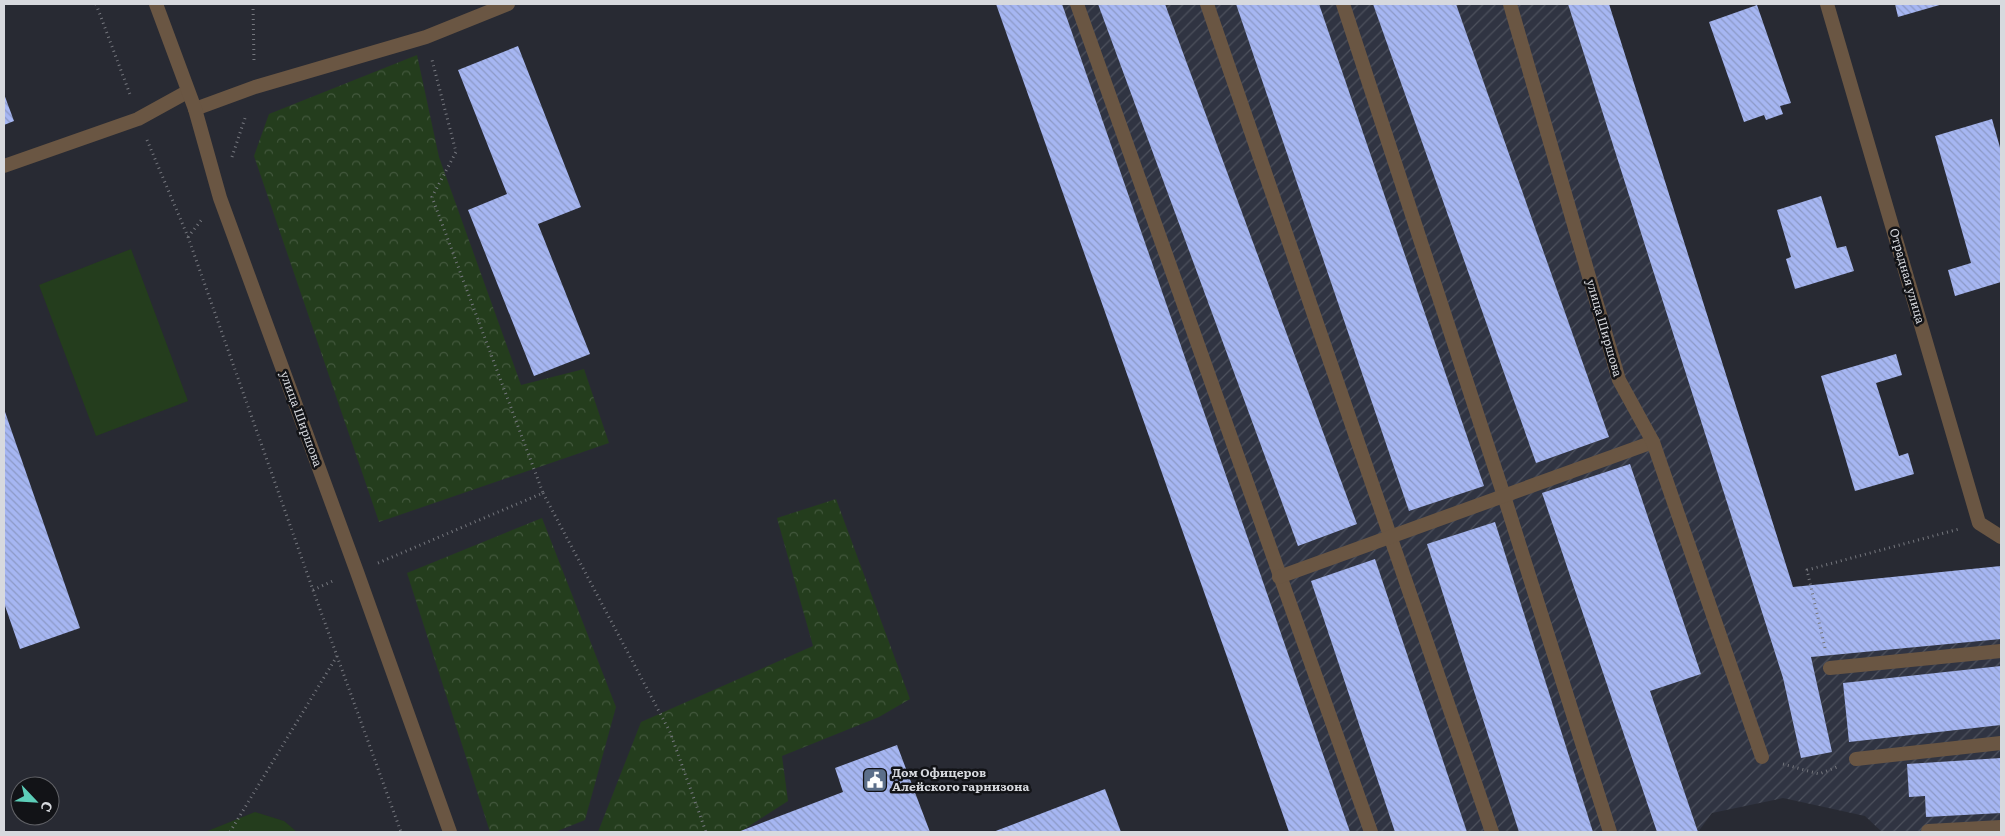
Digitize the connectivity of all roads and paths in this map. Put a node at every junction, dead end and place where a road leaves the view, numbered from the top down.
1 (96, 4) edge
2 (156, 4) edge
3 (253, 4) edge
4 (508, 4) edge
5 (1077, 4) edge
6 (1207, 4) edge
7 (1343, 4) edge
8 (1510, 4) edge
9 (1827, 4) edge
10 (426, 36) junction
11 (255, 87) junction
12 (188, 92) junction
13 (195, 109) junction
14 (138, 119) junction
15 (231, 161) dead end
16 (4, 166) edge
17 (220, 198) junction
18 (188, 237) junction
19 (1653, 442) junction
20 (543, 493) junction
21 (1504, 496) junction
22 (1979, 523) junction
23 (2001, 536) edge
24 (1390, 537) junction
25 (357, 572) junction
26 (1280, 577) junction
27 (313, 590) junction
28 (2001, 651) edge
29 (337, 656) junction
30 (1830, 668) joint
31 (2001, 742) edge
32 (1762, 757) joint
33 (1856, 759) joint
34 (2001, 827) edge
35 (1928, 831) dead end
36 (230, 832) edge
37 (402, 832) edge
38 (450, 832) edge
39 (706, 832) edge
40 (1371, 832) edge
41 (1492, 832) edge
42 (1610, 832) edge

1 - 14 path
2 - 12 street, улица Ширшова
3 - 11 path
4 - 10 street
5 - 26 street
6 - 24 street
7 - 21 street
8 - 19 street, улица Ширшова
9 - 22 street, Отрадная улица
10 - 11 street
10 - 20 path
11 - 13 street
11 - 15 path
12 - 13 street, улица Ширшова
12 - 14 street
13 - 17 street, улица Ширшова
14 - 16 street
14 - 18 path
17 - 18 path
17 - 25 street, улица Ширшова
18 - 27 path
19 - 21 street
19 - 32 street, улица Ширшова
20 - 25 path
20 - 39 path
21 - 24 street
21 - 42 street
22 - 23 street
22 - 30 path
24 - 26 street
24 - 41 street
25 - 27 path
25 - 38 street, улица Ширшова
26 - 40 street
27 - 29 path
28 - 30 street
29 - 36 path
29 - 37 path
31 - 33 street
32 - 33 path
34 - 35 street

